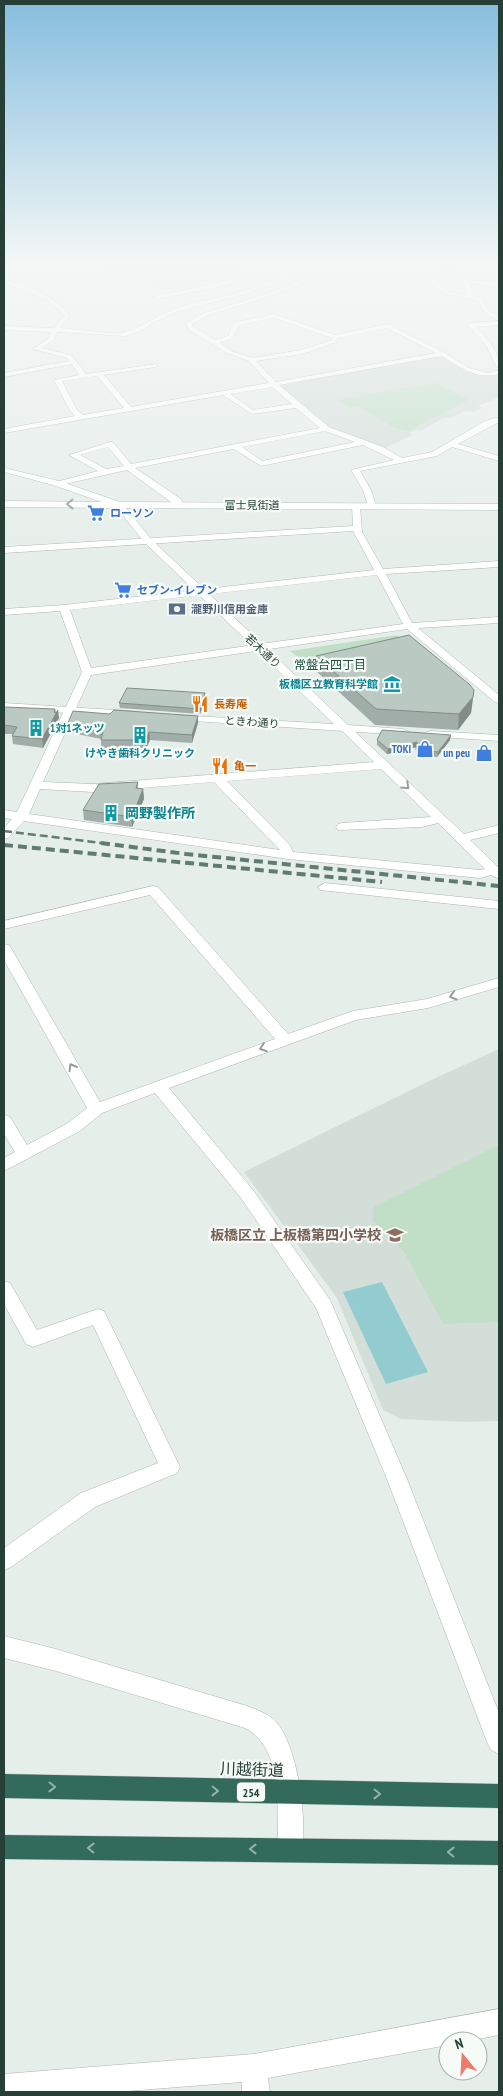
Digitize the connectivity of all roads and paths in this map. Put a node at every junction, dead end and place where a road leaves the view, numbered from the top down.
1 (64, 364) edge
2 (75, 364) edge
3 (255, 364) edge
4 (387, 364) edge
5 (459, 364) edge
6 (156, 365) dead end
7 (499, 372) edge
8 (98, 374) junction
9 (4, 375) edge
10 (84, 376) junction
11 (273, 384) junction
12 (223, 392) junction
13 (298, 406) junction
14 (130, 410) junction
15 (81, 417) junction
16 (499, 419) edge
17 (326, 429) junction
18 (4, 432) edge
19 (363, 443) junction
20 (451, 444) junction
21 (235, 446) junction
22 (499, 459) edge
23 (402, 461) junction
24 (129, 467) junction
25 (4, 470) edge
26 (106, 472) junction
27 (56, 484) junction
28 (4, 504) edge
29 (119, 505) junction
30 (179, 505) junction
31 (356, 506) junction
32 (372, 506) junction
33 (499, 507) edge
34 (357, 528) junction
35 (148, 541) junction
36 (4, 550) edge
37 (499, 564) edge
38 (379, 572) junction
39 (201, 592) junction
40 (64, 608) junction
41 (4, 612) edge
42 (499, 620) edge
43 (409, 626) junction
44 (261, 648) junction
45 (87, 672) junction
46 (498, 698) edge
47 (4, 706) edge
48 (70, 710) junction
49 (140, 715) edge
50 (170, 716) edge
51 (345, 728) junction
52 (499, 738) edge
53 (383, 764) junction
54 (218, 779) junction
55 (36, 785) junction
56 (4, 814) edge
57 (21, 817) junction
58 (440, 819) junction
59 (342, 826) dead end
60 (499, 829) edge
61 (4, 835) edge
62 (461, 839) junction
63 (288, 855) junction
64 (497, 873) edge
65 (325, 888) dead end
66 (499, 905) edge
67 (4, 925) edge
68 (4, 948) edge
69 (499, 982) edge
70 (285, 1040) junction
71 (158, 1086) junction
72 (96, 1109) junction
73 (4, 1121) edge
74 (24, 1154) junction
75 (4, 1165) edge
76 (4, 1288) edge
77 (4, 1560) edge
78 (4, 1647) edge
79 (499, 1742) edge
80 (4, 1786) edge
81 (289, 1793) junction
82 (499, 1796) edge
83 (4, 1847) edge
84 (290, 1849) junction
85 (499, 1853) edge
86 (499, 2022) edge
87 (255, 2079) edge
88 (4, 2088) edge

1 - 9 street
2 - 10 street
3 - 11 street
4 - 11 street
5 - 7 street
6 - 8 street
8 - 10 street
8 - 14 street
10 - 15 street
11 - 12 street
11 - 13 street
12 - 13 street
12 - 14 street
13 - 17 street
14 - 15 street
15 - 18 street
16 - 20 street
17 - 19 street
17 - 21 street
19 - 21 street
19 - 23 street
20 - 22 street
20 - 23 street
21 - 24 street
23 - 32 street
24 - 26 street
24 - 26 street
24 - 30 street
25 - 27 street
26 - 27 street
27 - 29 street
29 -> 28 street, 富士見街道
29 - 30 street, 富士見街道
29 - 35 street, 若木通り
30 - 31 street, 富士見街道
31 - 32 street, 富士見街道
31 - 34 street
32 - 33 street, 富士見街道
34 - 35 street
34 - 38 street
35 - 36 street
35 - 39 street, 若木通り
37 - 38 street
38 - 39 street
38 - 43 street
39 - 40 street
39 - 44 street, 若木通り
40 - 41 street
40 - 45 street
42 - 43 street
43 - 44 street
43 - 46 street
44 - 45 street
44 - 51 street, 若木通り
45 - 48 street
47 - 48 street
48 - 49 street
48 - 55 street
50 - 51 street, ときわ通り
51 - 52 street, ときわ通り
51 - 53 street, 若木通り
53 - 54 street
53 -> 58 street, 若木通り
54 - 55 street
54 - 63 street
55 - 57 street
56 - 57 street
57 - 61 street
57 - 63 street
58 - 59 street
58 - 62 street, 若木通り
60 - 62 street
62 - 64 street, 若木通り
63 - 64 street
65 - 66 street
67 - 70 street
72 -> 68 street
69 -> 70 street
70 -> 71 street
71 - 72 street
71 - 79 street
72 - 74 street
73 - 74 street
74 - 75 street
76 - 77 street
78 - 81 street
80 -> 81 highway, 川越街道 / 254
81 -> 82 highway, 川越街道 / 254
81 - 84 street
84 -> 83 highway
85 -> 84 highway
86 - 87 street
87 - 88 street

